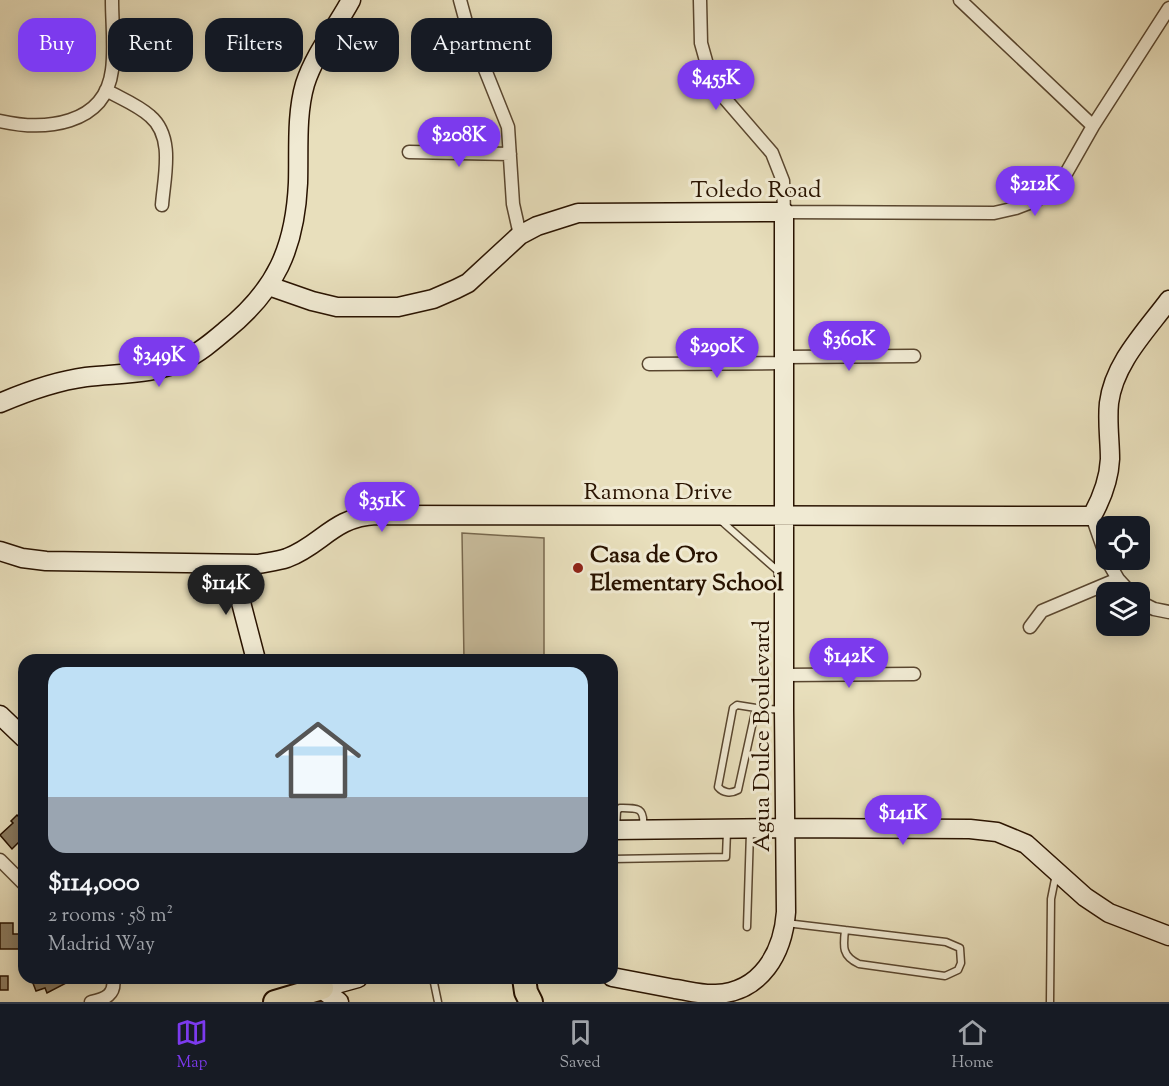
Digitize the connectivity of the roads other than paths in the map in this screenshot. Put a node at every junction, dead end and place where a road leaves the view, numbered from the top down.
1 (112, 0) edge
2 (351, 0) edge
3 (460, 0) edge
4 (700, 0) edge
5 (960, 0) edge
6 (1169, 8) edge
7 (105, 90) junction
8 (0, 121) edge
9 (1093, 126) junction
10 (409, 152) dead end
11 (510, 154) junction
12 (162, 206) dead end
13 (784, 212) junction
14 (520, 236) junction
15 (269, 286) junction
16 (1169, 300) edge
17 (914, 356) dead end
18 (784, 360) junction
19 (649, 364) dead end
20 (0, 404) edge
21 (714, 515) junction
22 (785, 515) junction
23 (1092, 516) junction
24 (1096, 527) edge
25 (0, 552) edge
26 (231, 564) junction
27 (1113, 570) edge
28 (784, 577) junction
29 (1118, 579) junction
30 (1121, 582) edge
31 (1150, 607) edge
32 (1169, 612) edge
33 (1030, 627) dead end
34 (254, 654) edge
35 (914, 674) dead end
36 (784, 675) junction
37 (756, 708) junction
38 (784, 710) junction
39 (0, 715) edge
40 (18, 732) edge
41 (750, 828) junction
42 (786, 828) junction
43 (727, 829) junction
44 (618, 830) edge
45 (618, 859) edge
46 (0, 860) edge
47 (1057, 872) junction
48 (18, 879) edge
49 (786, 922) junction
50 (747, 927) dead end
51 (845, 930) junction
52 (1169, 936) edge
53 (618, 978) edge
54 (113, 984) edge
55 (339, 984) edge
56 (434, 984) edge
57 (525, 984) edge
58 (323, 989) edge
59 (91, 1002) edge
60 (275, 1002) edge
61 (438, 1002) edge
62 (531, 1002) edge
63 (1050, 1002) edge

1 - 7 street
2 - 15 street
3 - 11 street
4 - 13 street, Agua Dulce Boulevard
5 - 9 street
6 - 9 street, Toledo Road
7 - 8 street
7 - 12 street
9 - 13 street, Toledo Road
10 - 11 street
11 - 14 street
13 - 14 street, Toledo Road
13 - 18 street, Agua Dulce Boulevard
14 - 15 street, Toledo Road
15 - 20 street
16 - 23 street
17 - 18 street
18 - 19 street
18 - 22 street, Agua Dulce Boulevard
21 - 22 street, Ramona Drive
21 - 26 street, Ramona Drive
21 - 28 lane
22 - 23 street, Ramona Drive
22 - 28 street, Agua Dulce Boulevard
23 - 24 street
25 - 26 street, Ramona Drive
26 - 34 street
27 - 29 street
28 - 36 street, Agua Dulce Boulevard
29 - 30 street
29 - 33 street
31 - 32 street
35 - 36 street
36 - 38 street, Agua Dulce Boulevard
37 - 37 lane
37 - 38 lane
38 - 42 street, Agua Dulce Boulevard
39 - 40 street
41 - 42 street
41 - 43 street
41 - 50 lane
42 - 47 street
42 - 49 street, Agua Dulce Boulevard
43 - 44 street
43 - 45 lane
46 - 48 street
47 - 52 street
47 - 63 lane
49 - 51 lane
49 - 53 street, Agua Dulce Boulevard
51 - 51 lane
54 - 59 street
55 - 58 street
56 - 61 lane
57 - 62 highway
58 - 60 highway

